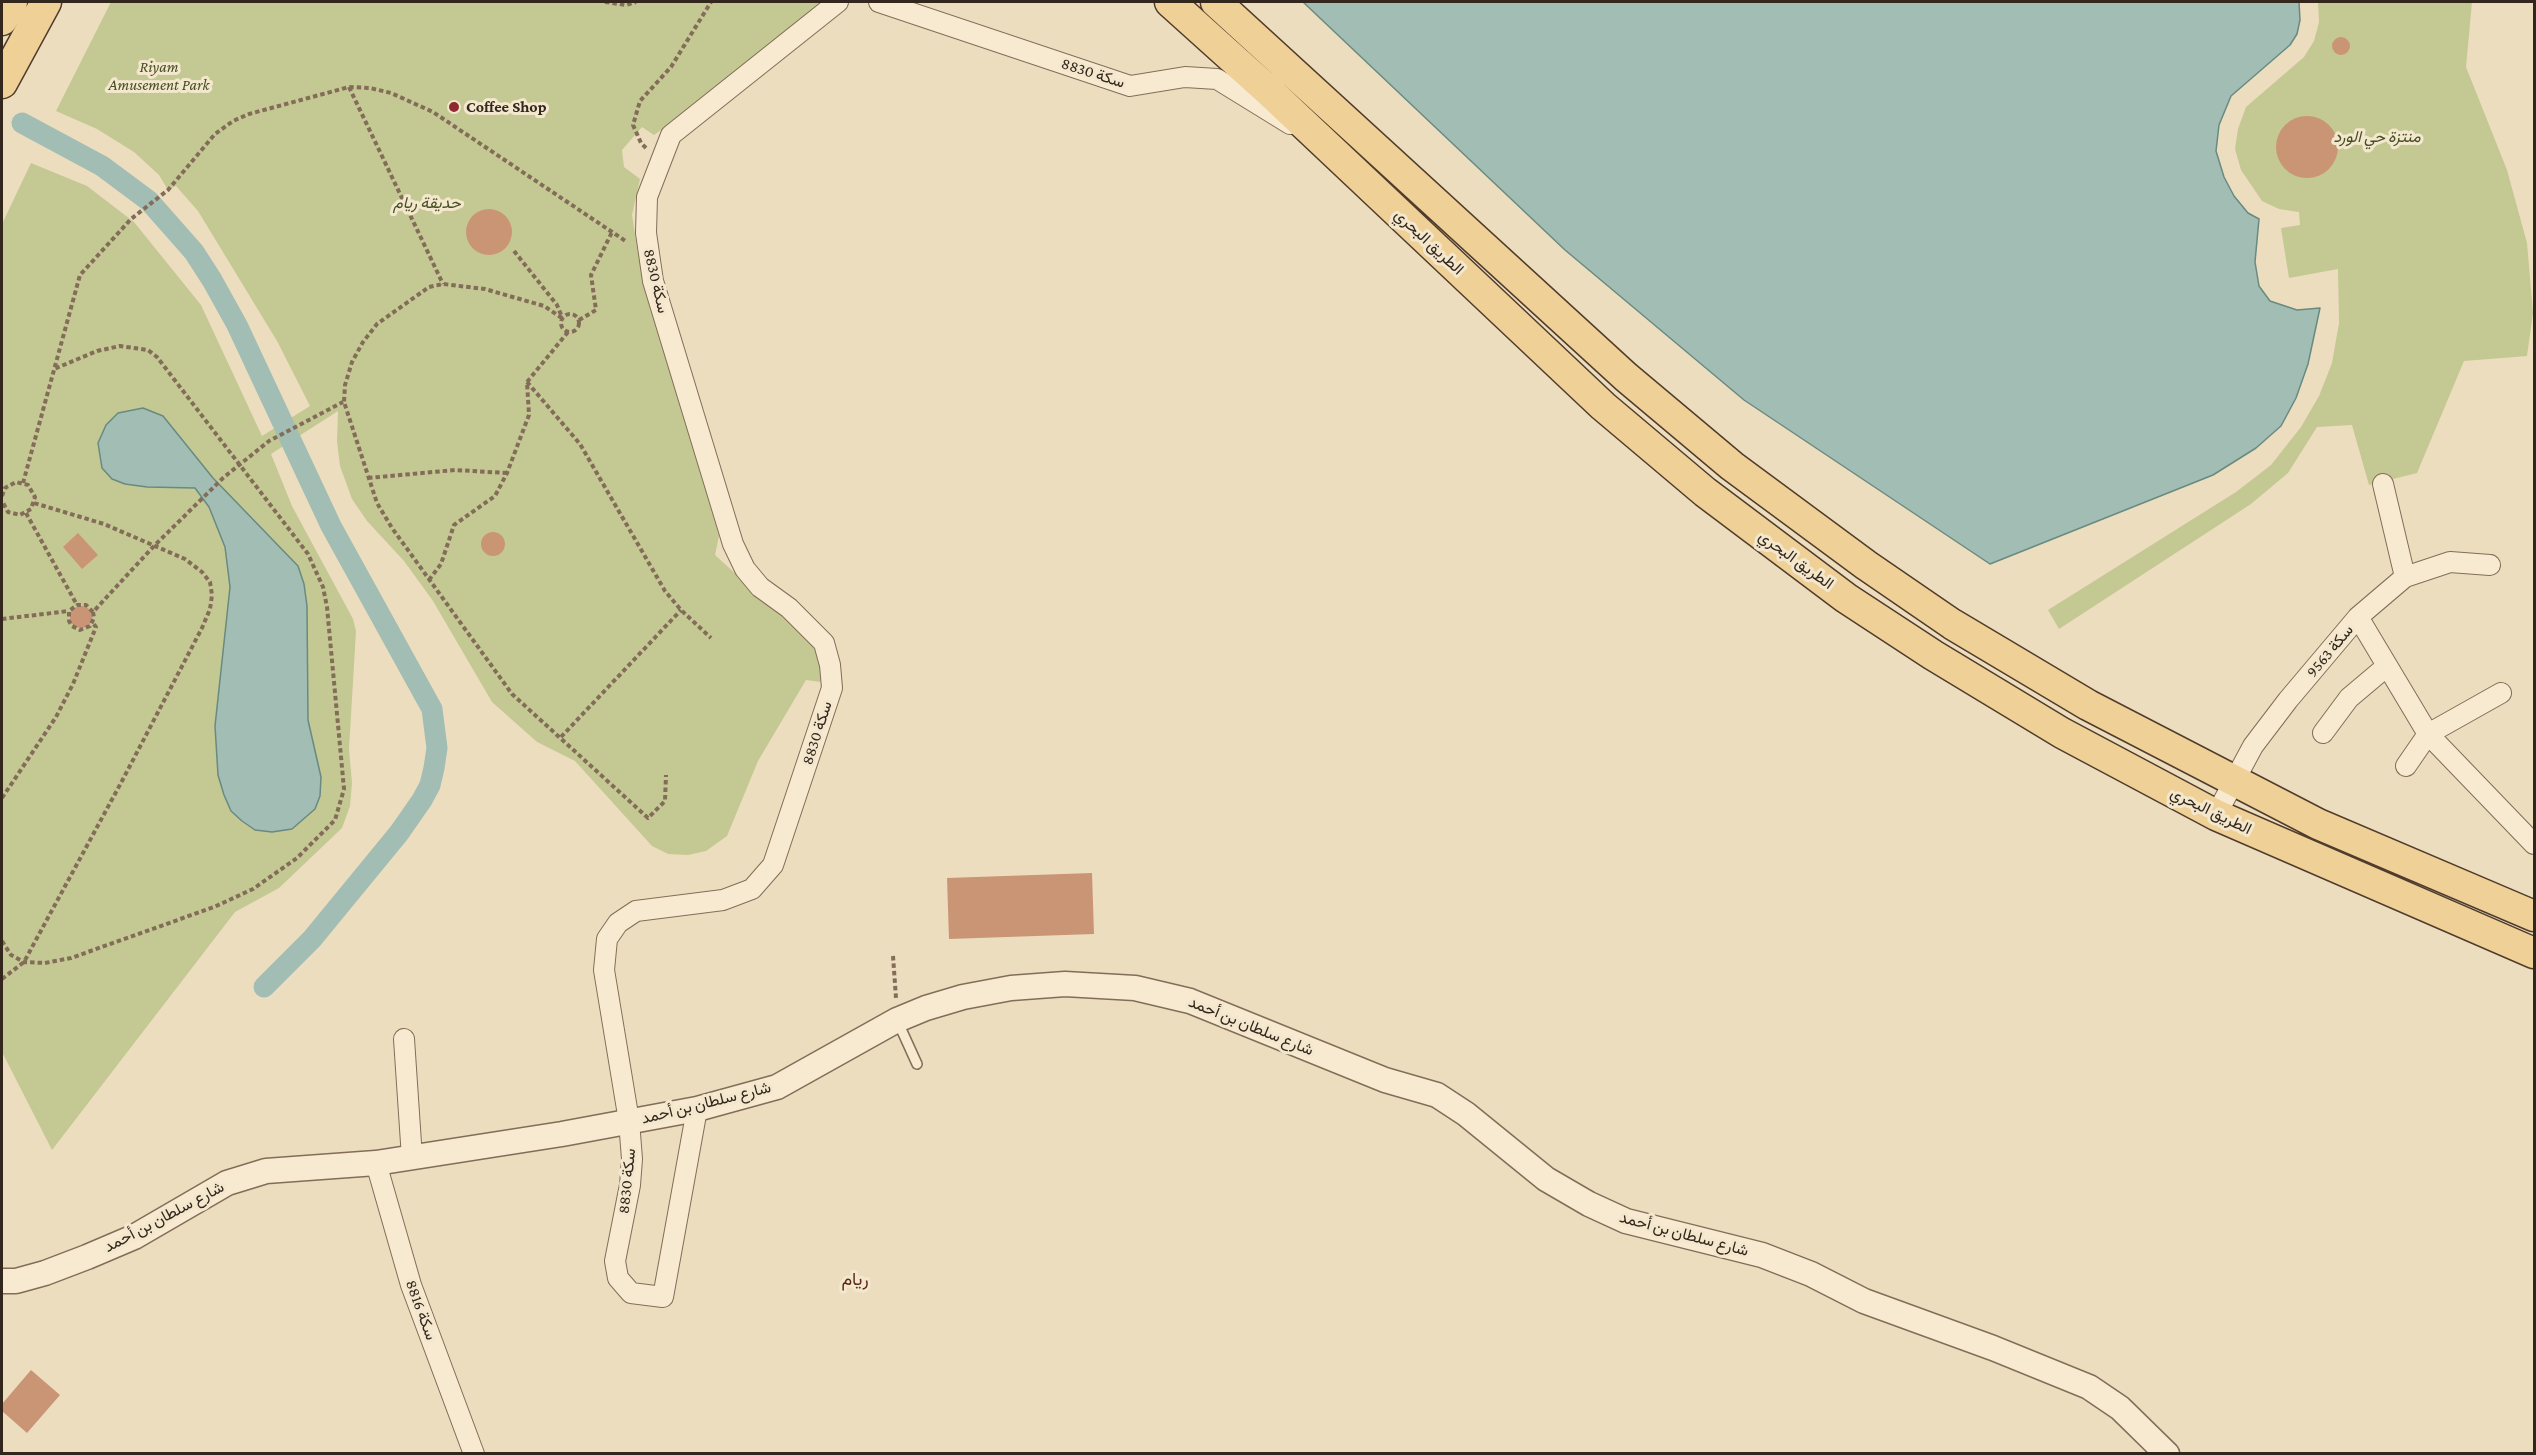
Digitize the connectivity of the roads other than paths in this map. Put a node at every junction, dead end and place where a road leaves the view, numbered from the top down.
1 (12, 2) edge
2 (46, 2) edge
3 (838, 2) edge
4 (879, 2) edge
5 (1170, 2) edge
6 (1216, 2) edge
7 (2, 20) edge
8 (2, 82) edge
9 (1332, 150) junction
10 (2383, 484) dead end
11 (2490, 566) dead end
12 (2405, 577) junction
13 (2358, 617) junction
14 (2387, 666) junction
15 (2501, 693) dead end
16 (2323, 733) dead end
17 (2428, 734) junction
18 (2406, 766) dead end
19 (2235, 782) junction
20 (2216, 815) junction
21 (2535, 844) edge
22 (2535, 916) edge
23 (2535, 953) edge
24 (897, 1020) junction
25 (404, 1039) dead end
26 (917, 1064) dead end
27 (697, 1109) junction
28 (629, 1121) junction
29 (412, 1158) junction
30 (376, 1163) junction
31 (2, 1281) edge
32 (474, 1454) edge
33 (2167, 1454) edge

1 - 7 main road
2 - 8 main road
3 - 28 street, سكة 8830
4 - 9 street, سكة 8830
5 - 9 main road, الطريق البحري
6 - 19 main road, الطريق البحري
9 - 20 main road, الطريق البحري
10 - 12 street
11 - 12 street
12 - 13 street, سكة 9563
13 - 14 street
13 - 19 street, سكة 9563
14 - 16 street
14 - 17 street
15 - 17 street
17 - 18 street
17 - 21 street
19 - 20 street, سكة 9563
19 - 22 main road, الطريق البحري
20 - 23 main road, الطريق البحري
24 - 26 lane
24 - 27 street, شارع سلطان بن أحمد
24 - 33 street, شارع سلطان بن أحمد
25 - 29 street
27 - 28 street, شارع سلطان بن أحمد
27 - 28 street, سكة 8830
28 - 29 street, شارع سلطان بن أحمد
29 - 30 street, شارع سلطان بن أحمد
30 - 31 street, شارع سلطان بن أحمد
30 - 32 street, سكة 8816

